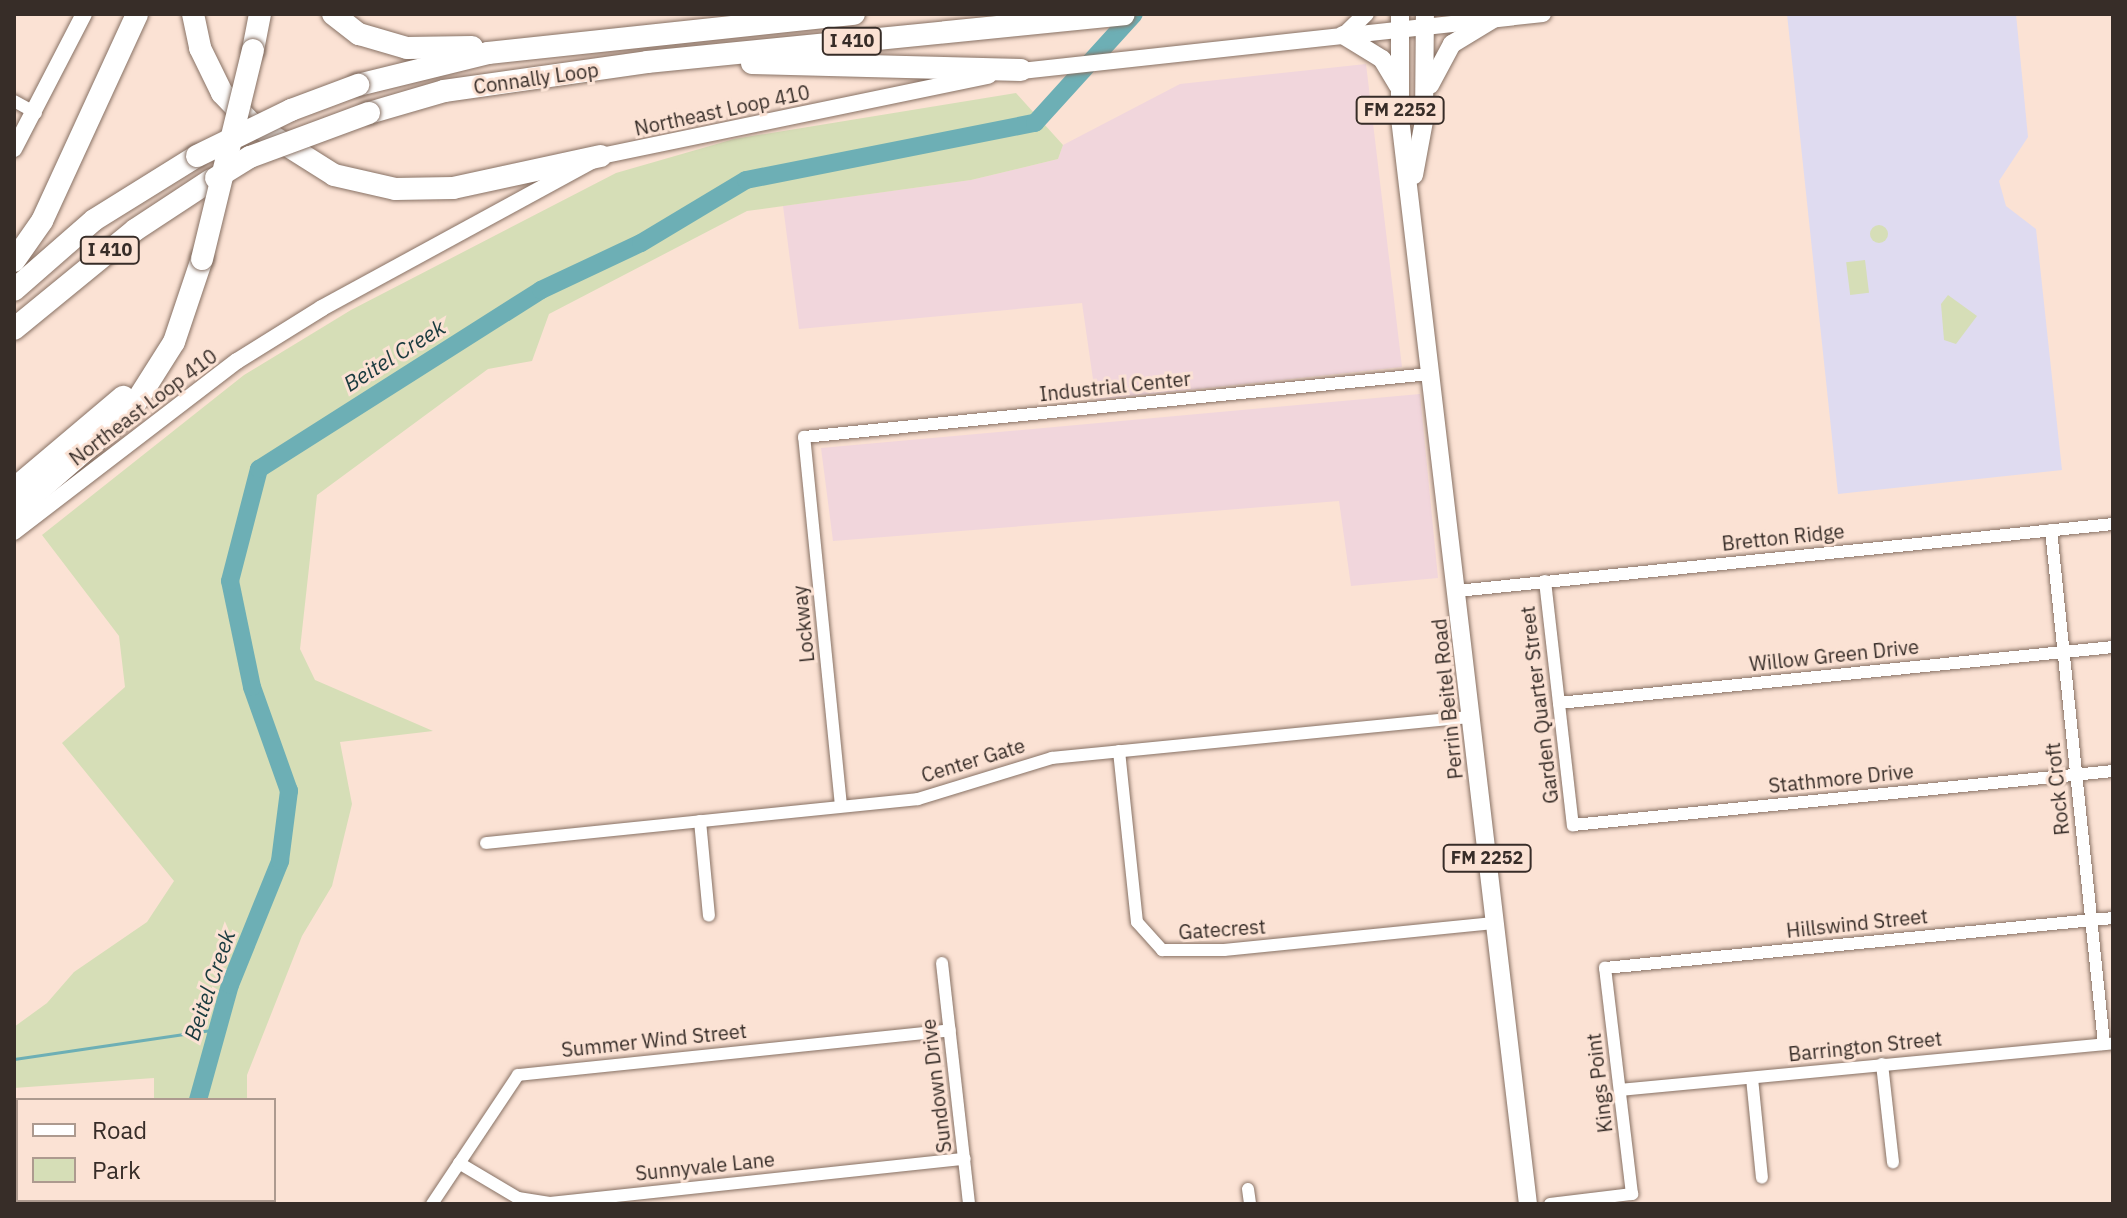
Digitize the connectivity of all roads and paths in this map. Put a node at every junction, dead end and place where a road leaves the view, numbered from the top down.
1 (84, 14) edge
2 (137, 14) edge
3 (193, 14) edge
4 (260, 14) edge
5 (333, 14) edge
6 (784, 14) edge
7 (854, 14) edge
8 (1124, 14) edge
9 (1366, 14) edge
10 (1543, 14) edge
11 (1490, 16) edge
12 (1426, 20) edge
13 (1401, 21) edge
14 (711, 30) junction
15 (1343, 35) junction
16 (577, 42) junction
17 (647, 62) junction
18 (1021, 70) junction
19 (1400, 89) junction
20 (1424, 98) junction
21 (14, 101) edge
22 (36, 113) junction
23 (14, 149) edge
24 (601, 156) junction
25 (1411, 190) junction
26 (14, 261) edge
27 (194, 284) junction
28 (14, 290) edge
29 (14, 329) edge
30 (1430, 374) junction
31 (804, 437) joint
32 (14, 489) edge
33 (14, 512) edge
34 (2113, 524) edge
35 (2051, 530) junction
36 (14, 532) edge
37 (1545, 581) junction
38 (1457, 591) junction
39 (2113, 647) edge
40 (2063, 652) junction
41 (1559, 703) junction
42 (1471, 717) junction
43 (1119, 751) junction
44 (2113, 771) edge
45 (2076, 775) junction
46 (841, 806) junction
47 (700, 821) junction
48 (1573, 825) joint
49 (486, 843) dead end
50 (709, 916) dead end
51 (2113, 918) edge
52 (2091, 921) junction
53 (1494, 923) junction
54 (942, 963) dead end
55 (1605, 968) joint
56 (950, 1030) junction
57 (2108, 1043) edge
58 (1882, 1064) junction
59 (1752, 1078) junction
60 (1620, 1090) junction
61 (965, 1159) junction
62 (1893, 1162) dead end
63 (459, 1163) junction
64 (1762, 1178) dead end
65 (1248, 1189) dead end
66 (432, 1204) edge
67 (969, 1204) edge
68 (1250, 1204) edge
69 (1528, 1204) edge
70 (1550, 1204) edge

1 - 22 main road
2 - 26 highway
3 - 24 highway
4 - 27 highway, bridge
5 - 16 highway
6 - 14 highway
7 - 14 highway, Connally Loop / I 410
8 - 17 highway, Connally Loop / I 410
9 - 15 main road
10 - 11 main road, Northeast Loop 410
11 - 12 main road, Northeast Loop 410
11 - 20 main road
12 - 13 main road, Northeast Loop 410
12 - 20 main road, Perrin Beitel Road / FM 2252
13 - 15 main road, Northeast Loop 410
13 - 19 main road, Perrin Beitel Road / FM 2252
14 - 16 highway, Connally Loop / I 410
15 - 18 main road, Northeast Loop 410
15 - 19 main road
16 - 28 highway, Connally Loop / I 410, bridge
17 - 18 highway
17 - 29 highway, Connally Loop / I 410, bridge
18 - 24 main road, Northeast Loop 410
19 - 25 main road, Perrin Beitel Road / FM 2252
20 - 25 main road, Perrin Beitel Road / FM 2252
21 - 22 street
22 - 23 main road
24 - 36 main road, Northeast Loop 410
25 - 30 main road, Perrin Beitel Road / FM 2252
27 - 32 highway
27 - 33 highway
30 - 31 street, Industrial Center
30 - 38 main road, Perrin Beitel Road / FM 2252
31 - 46 street, Lockway
34 - 35 street, Bretton Ridge
35 - 37 street, Bretton Ridge
35 - 40 street, Rock Croft
37 - 38 street, Bretton Ridge
37 - 41 street, Garden Quarter Street
38 - 42 main road, Perrin Beitel Road / FM 2252
39 - 40 street, Willow Green Drive
40 - 41 street, Willow Green Drive
40 - 45 street, Rock Croft
41 - 48 street, Garden Quarter Street
42 - 43 street, Center Gate
42 - 53 main road, Perrin Beitel Road / FM 2252
43 - 46 street, Center Gate
43 - 53 street, Gatecrest
44 - 45 street, Stathmore Drive
45 - 48 street, Stathmore Drive
45 - 52 street, Rock Croft
46 - 47 street, Center Gate
47 - 49 street, Center Gate
47 - 50 street
51 - 52 street, Hillswind Street
52 - 55 street, Hillswind Street
52 - 57 street, Rock Croft
53 - 69 main road, Perrin Beitel Road / FM 2252
54 - 56 street, Sundown Drive
55 - 60 street, Kings Point
56 - 61 street, Sundown Drive
56 - 63 street, Summer Wind Street
57 - 58 street, Barrington Street
58 - 59 street, Barrington Street
58 - 62 street
59 - 60 street, Barrington Street
59 - 64 street
60 - 70 street, Kings Point
61 - 63 street, Sunnyvale Lane
61 - 67 street, Sundown Drive
63 - 66 street, Summer Wind Street
65 - 68 street

